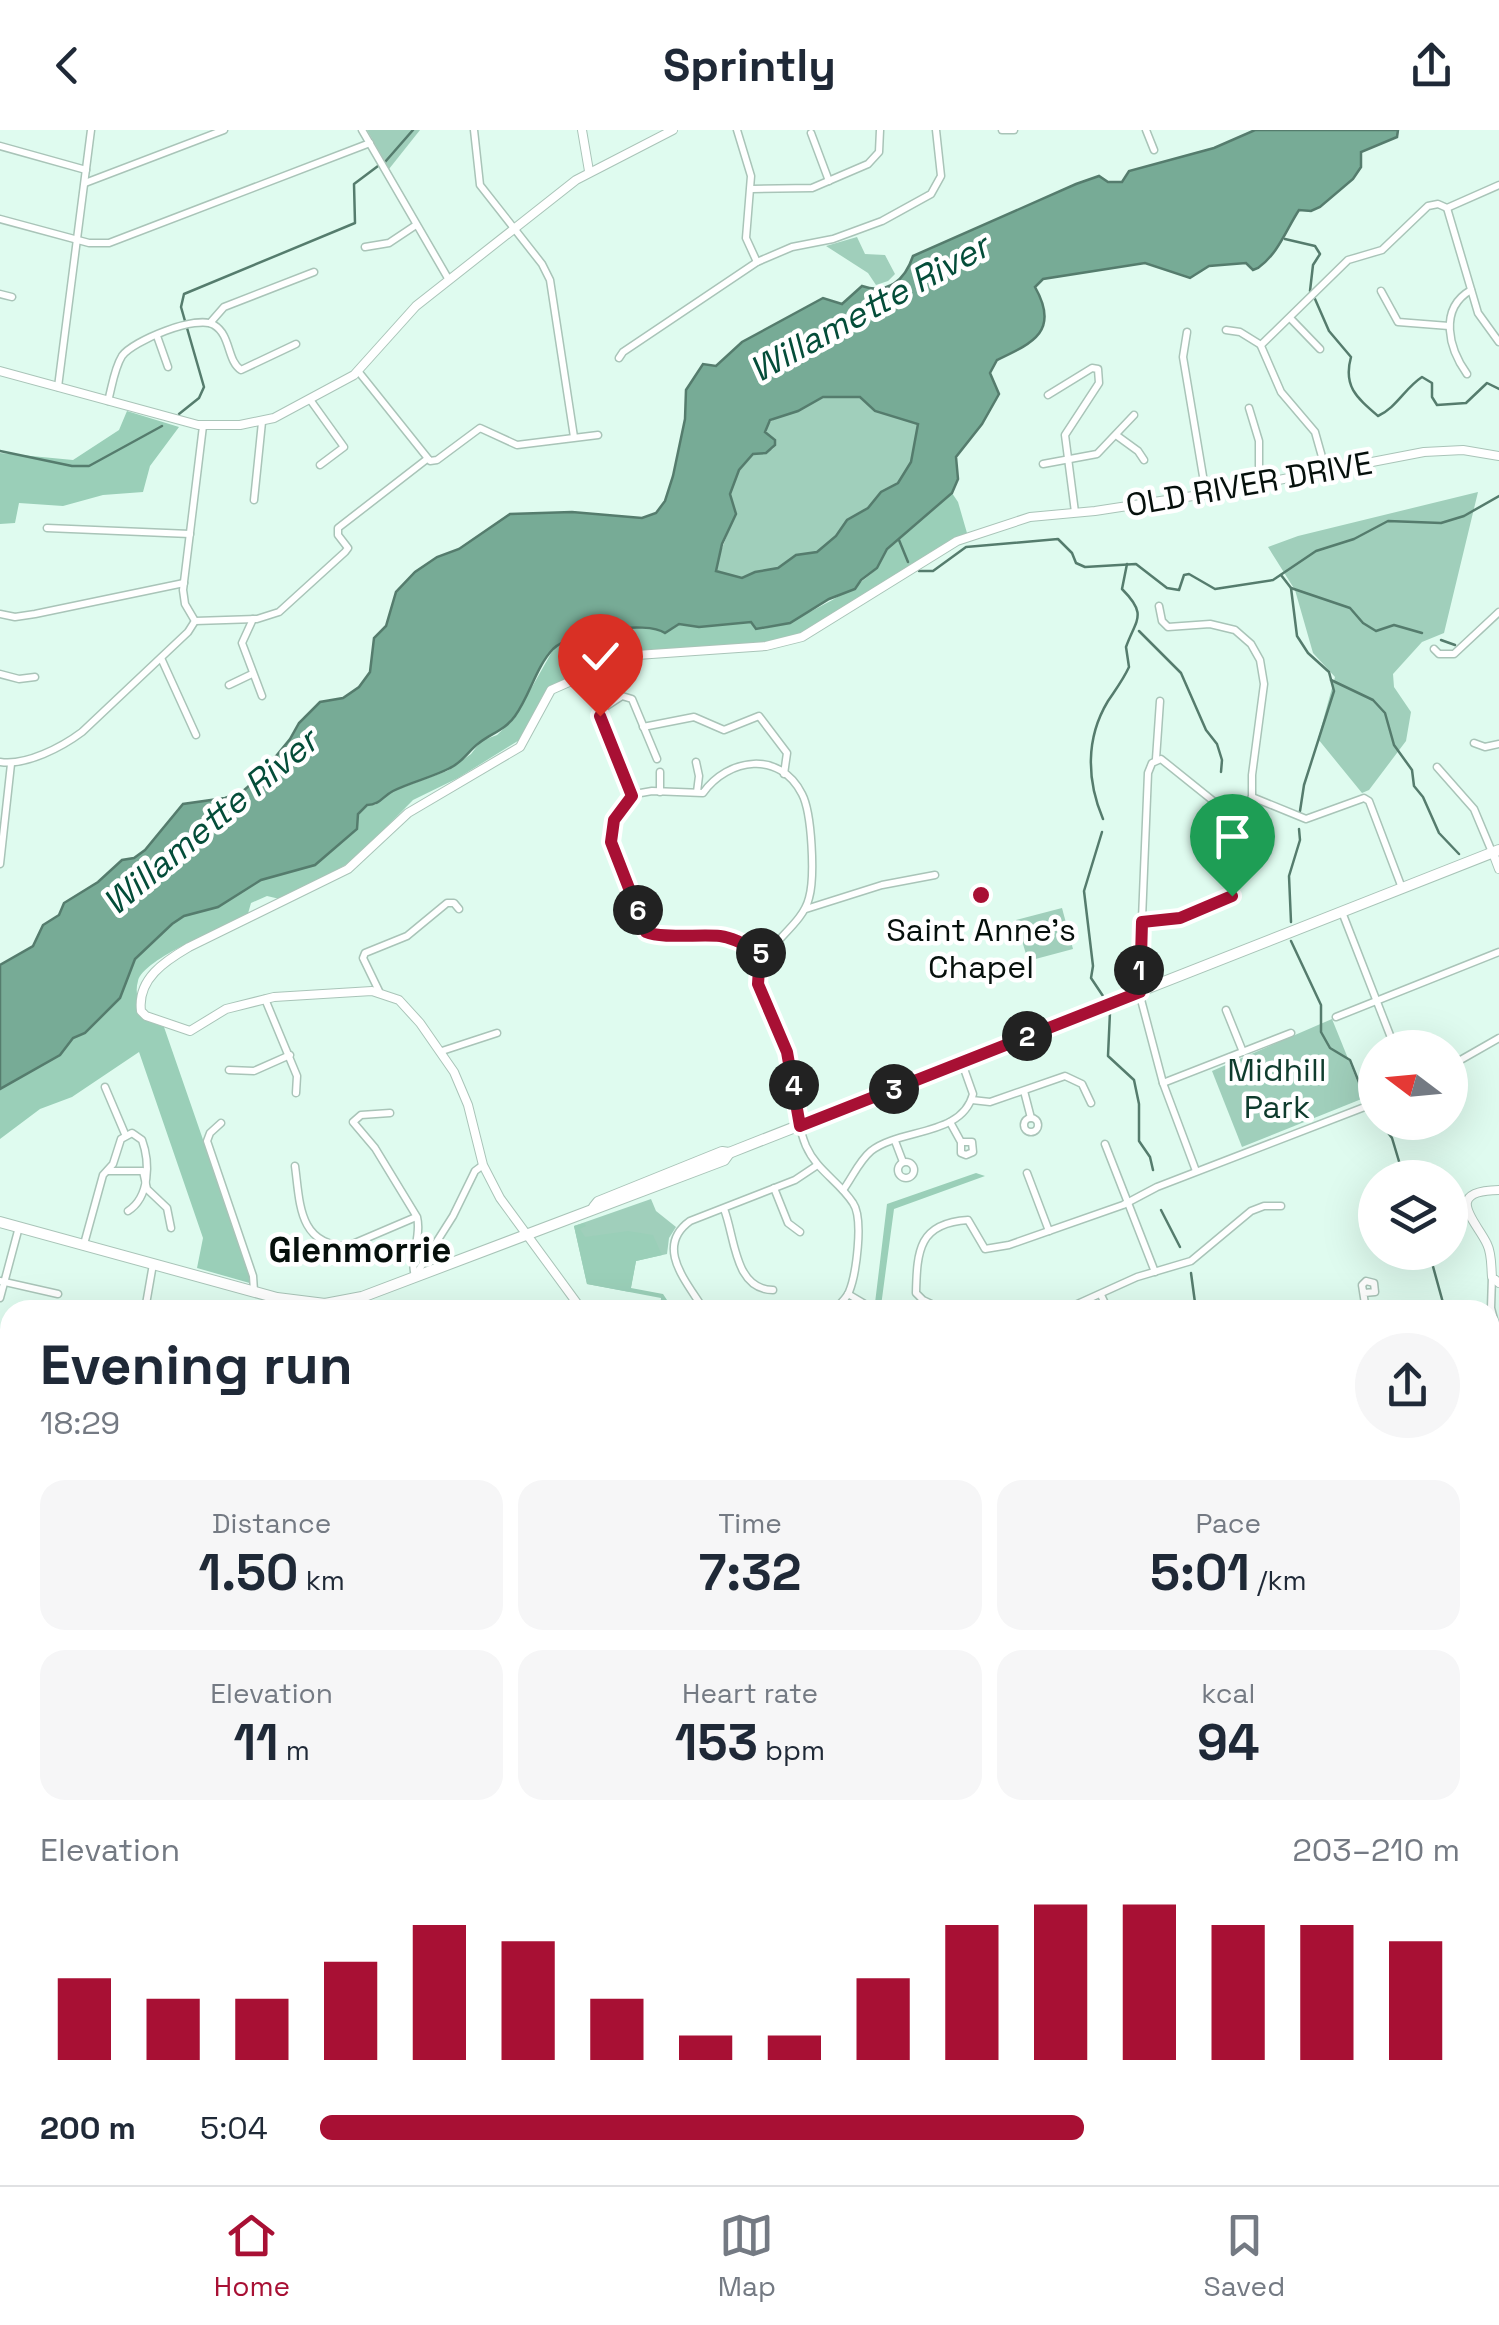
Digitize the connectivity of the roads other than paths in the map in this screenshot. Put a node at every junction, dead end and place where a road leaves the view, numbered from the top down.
1 (92, 130) edge
2 (224, 130) edge
3 (362, 130) edge
4 (474, 130) edge
5 (582, 130) edge
6 (674, 130) edge
7 (737, 130) edge
8 (880, 130) edge
9 (936, 130) edge
10 (1002, 130) edge
11 (1014, 130) edge
12 (1146, 130) edge
13 (811, 133) dead end
14 (656, 134) edge
15 (370, 143) junction
16 (0, 146) edge
17 (1154, 150) dead end
18 (86, 170) junction
19 (589, 171) junction
20 (828, 181) junction
21 (85, 184) junction
22 (1499, 185) edge
23 (752, 189) junction
24 (1447, 208) junction
25 (0, 219) edge
26 (416, 224) junction
27 (513, 229) junction
28 (78, 241) junction
29 (366, 247) dead end
30 (757, 262) junction
31 (314, 272) dead end
32 (448, 280) junction
33 (1471, 290) junction
34 (1382, 291) dead end
35 (0, 294) edge
36 (12, 298) dead end
37 (1290, 319) junction
38 (210, 323) junction
39 (1449, 326) junction
40 (1226, 330) dead end
41 (1186, 332) dead end
42 (157, 336) junction
43 (1499, 342) edge
44 (296, 344) dead end
45 (1261, 345) junction
46 (1320, 349) dead end
47 (619, 358) dead end
48 (168, 367) dead end
49 (0, 371) edge
50 (358, 371) junction
51 (1467, 374) dead end
52 (58, 388) junction
53 (1048, 395) dead end
54 (108, 401) junction
55 (311, 401) junction
56 (1249, 408) dead end
57 (1134, 415) dead end
58 (262, 422) junction
59 (204, 426) junction
60 (598, 435) dead end
61 (1116, 435) junction
62 (574, 437) junction
63 (1499, 456) edge
64 (427, 460) junction
65 (1068, 460) junction
66 (1144, 460) dead end
67 (1043, 464) dead end
68 (320, 465) dead end
69 (1326, 471) junction
70 (1259, 484) junction
71 (1206, 494) junction
72 (254, 500) dead end
73 (1075, 512) junction
74 (47, 528) dead end
75 (190, 534) junction
76 (184, 582) junction
77 (1159, 606) dead end
78 (1499, 612) edge
79 (0, 614) edge
80 (253, 619) junction
81 (195, 621) junction
82 (1434, 649) dead end
83 (161, 658) junction
84 (0, 674) edge
85 (252, 674) junction
86 (35, 678) dead end
87 (229, 685) dead end
88 (262, 696) dead end
89 (1160, 701) dead end
90 (644, 728) junction
91 (196, 735) dead end
92 (1474, 743) dead end
93 (1499, 744) edge
94 (656, 759) dead end
95 (1156, 759) junction
96 (0, 762) edge
97 (696, 762) dead end
98 (11, 764) junction
99 (1437, 767) dead end
100 (660, 772) dead end
101 (784, 774) junction
102 (660, 792) junction
103 (697, 792) junction
104 (632, 796) junction
105 (1252, 797) junction
106 (1, 842) edge
107 (1496, 852) edge
108 (0, 864) edge
109 (1499, 869) edge
110 (935, 874) dead end
111 (1402, 888) junction
112 (1232, 896) dead end
113 (459, 909) dead end
114 (806, 909) junction
115 (1342, 912) junction
116 (1142, 922) junction
117 (1499, 952) edge
118 (766, 955) junction
119 (378, 991) junction
120 (1140, 992) junction
121 (266, 998) junction
122 (1376, 1000) junction
123 (1226, 1010) dead end
124 (1336, 1017) dead end
125 (1388, 1030) edge
126 (497, 1033) dead end
127 (1291, 1034) dead end
128 (1499, 1038) edge
129 (442, 1051) junction
130 (1243, 1052) junction
131 (290, 1056) junction
132 (1468, 1056) edge
133 (961, 1062) junction
134 (229, 1070) dead end
135 (1163, 1083) junction
136 (106, 1087) dead end
137 (1024, 1091) junction
138 (296, 1093) dead end
139 (972, 1100) junction
140 (1092, 1103) dead end
141 (1358, 1109) edge
142 (390, 1114) dead end
143 (1030, 1118) dead end
144 (950, 1122) junction
145 (221, 1123) dead end
146 (800, 1126) junction
147 (125, 1134) junction
148 (894, 1141) junction
149 (961, 1142) dead end
150 (1104, 1144) dead end
151 (903, 1162) dead end
152 (483, 1165) junction
153 (295, 1166) dead end
154 (816, 1166) junction
155 (106, 1171) junction
156 (1196, 1171) junction
157 (1027, 1173) dead end
158 (146, 1182) junction
159 (774, 1188) junction
160 (843, 1190) junction
161 (1499, 1190) edge
162 (1128, 1203) junction
163 (1282, 1206) dead end
164 (724, 1209) junction
165 (128, 1211) dead end
166 (417, 1217) junction
167 (0, 1222) edge
168 (20, 1227) junction
169 (171, 1228) dead end
170 (1049, 1231) junction
171 (800, 1232) dead end
172 (525, 1234) junction
173 (86, 1246) junction
174 (1494, 1248) edge
175 (153, 1264) junction
176 (1155, 1272) junction
177 (415, 1277) junction
178 (1495, 1280) edge
179 (2, 1282) edge
180 (773, 1290) dead end
181 (254, 1292) junction
182 (1364, 1293) dead end
183 (58, 1294) dead end
184 (848, 1294) junction
185 (1101, 1295) junction
186 (0, 1298) edge
187 (147, 1300) edge
188 (287, 1300) edge
189 (366, 1300) edge
190 (574, 1300) edge
191 (698, 1300) edge
192 (843, 1300) edge
193 (858, 1300) edge
194 (923, 1300) edge
195 (1089, 1300) edge
196 (1103, 1300) edge
197 (1365, 1300) edge

1 - 18 street
2 - 21 street
3 - 15 street
4 - 27 street
5 - 19 street
6 - 14 street
7 - 23 street
8 - 20 street
9 - 30 street
10 - 11 street
12 - 17 street
13 - 20 street
14 - 19 street
15 - 26 street
15 - 28 street
16 - 18 street
18 - 21 street
19 - 27 street
20 - 23 street
21 - 28 street
22 - 24 street
23 - 30 street
24 - 33 street
24 - 37 street
25 - 28 street
26 - 29 street
26 - 32 street
27 - 32 street
27 - 62 street
28 - 52 street
30 - 47 street
31 - 38 street
32 - 50 street
33 - 39 street
33 - 43 street
34 - 39 street
35 - 36 street
37 - 45 street
37 - 46 street
38 - 42 street
38 - 44 street
39 - 51 street
40 - 45 street
41 - 71 street
42 - 48 street
42 - 54 street
45 - 69 street
49 - 52 street
50 - 55 street
50 - 64 street
52 - 54 street
53 - 65 street
54 - 59 street
55 - 58 street
55 - 68 street
56 - 70 street
57 - 61 street
58 - 59 street
58 - 72 street
59 - 75 street
60 - 62 street
61 - 65 street
61 - 66 street
62 - 64 street
63 - 69 street, OLD RIVER DRIVE
64 - 80 street
65 - 67 street
65 - 73 street
69 - 70 street, OLD RIVER DRIVE
70 - 71 street, OLD RIVER DRIVE
71 - 73 street, OLD RIVER DRIVE
73 - 121 street, OLD RIVER DRIVE
74 - 75 street
75 - 76 street
76 - 79 street
76 - 81 street
77 - 105 street
78 - 82 street
80 - 81 street
80 - 85 street
81 - 83 street
83 - 91 street
83 - 98 street
84 - 86 street
85 - 87 street
85 - 88 street
89 - 95 street
90 - 94 street
90 - 101 street
90 - 104 street
92 - 93 street
95 - 105 street
95 - 116 street
96 - 98 street
97 - 103 street
98 - 106 street
99 - 107 street
100 - 102 street
101 - 103 street
101 - 114 street
102 - 103 street
102 - 104 street
104 - 118 street
105 - 111 street
106 - 108 street
107 - 109 street
107 - 111 main road
110 - 114 street
111 - 115 main road
112 - 116 street
113 - 119 street
114 - 118 street
115 - 120 main road
115 - 122 street
116 - 120 street
117 - 122 street
118 - 146 street
119 - 121 street
119 - 129 street
120 - 133 main road
120 - 135 street
121 - 131 street
122 - 124 street
122 - 125 street
123 - 130 street
126 - 129 street
127 - 130 street
128 - 132 street
129 - 152 street
130 - 135 street
131 - 134 street
131 - 138 street
133 - 139 street
133 - 146 main road
135 - 156 street
136 - 147 street
137 - 139 street
137 - 140 street
137 - 143 street
139 - 144 street
141 - 156 street
142 - 166 street
144 - 148 street
144 - 149 street
145 - 181 street
146 - 154 street
146 - 172 main road
147 - 155 street
147 - 158 street
148 - 151 street
148 - 160 street
150 - 162 street
152 - 172 street
152 - 177 street
153 - 166 street
154 - 159 street
154 - 160 street
155 - 158 street
155 - 173 street
156 - 162 street
157 - 170 street
158 - 165 street
158 - 169 street
159 - 164 street
159 - 171 street
160 - 184 street
161 - 174 street
162 - 170 street
162 - 176 street
163 - 176 street
164 - 180 street
164 - 191 street
166 - 177 street
167 - 168 main road
168 - 173 main road
168 - 179 street
170 - 194 street
172 - 177 main road
172 - 190 street
173 - 175 main road
174 - 178 street
175 - 181 main road
175 - 187 street
176 - 185 street
177 - 189 main road
179 - 183 street
179 - 186 street
181 - 188 main road
182 - 197 street
184 - 192 street
184 - 193 street
185 - 195 street
185 - 196 street

